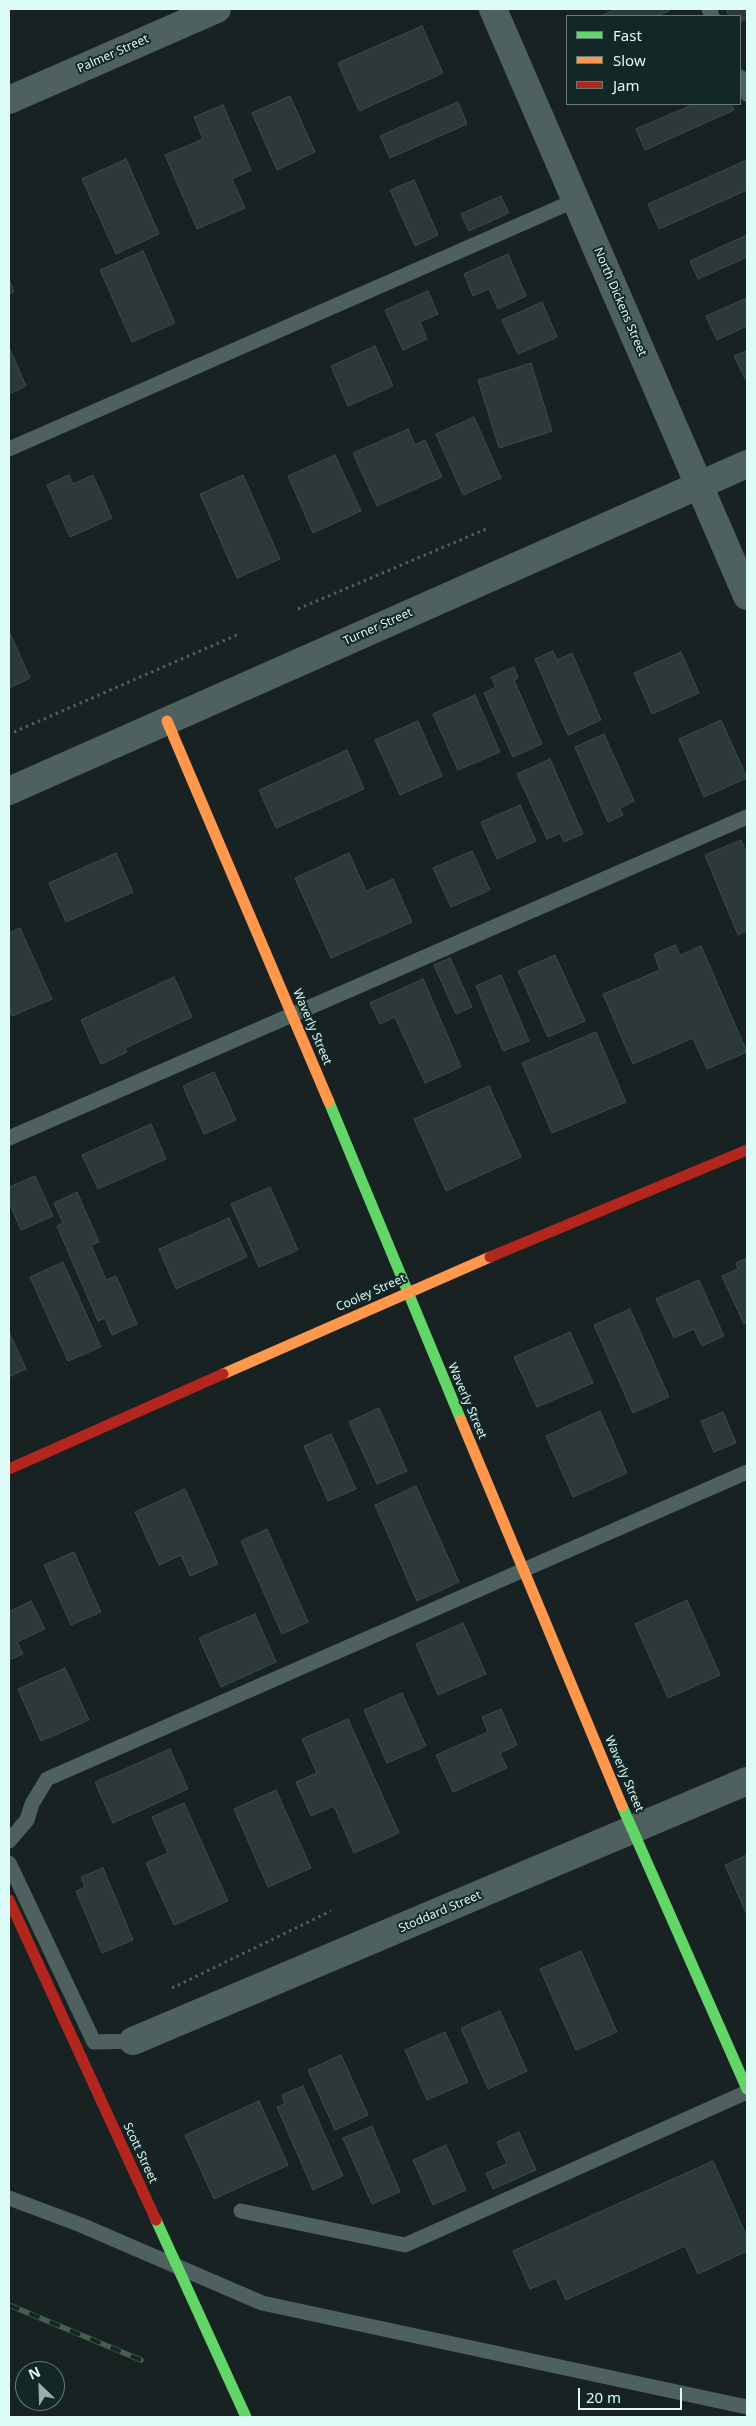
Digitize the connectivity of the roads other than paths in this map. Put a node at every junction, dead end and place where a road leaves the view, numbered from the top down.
1 (217, 9) edge
2 (493, 9) edge
3 (741, 79) edge
4 (747, 94) edge
5 (9, 100) edge
6 (576, 200) junction
7 (9, 449) edge
8 (747, 464) edge
9 (700, 485) junction
10 (747, 596) edge
11 (167, 721) junction
12 (9, 791) edge
13 (747, 817) edge
14 (293, 1015) junction
15 (9, 1138) edge
16 (747, 1150) edge
17 (407, 1292) junction
18 (9, 1469) edge
19 (747, 1472) edge
20 (523, 1570) junction
21 (747, 1781) edge
22 (632, 1830) junction
23 (9, 1841) edge
24 (9, 1863) edge
25 (9, 1900) edge
26 (133, 2042) joint
27 (747, 2091) edge
28 (9, 2198) edge
29 (241, 2210) dead end
30 (747, 2407) edge
31 (246, 2417) edge

1 - 5 street, Palmer Street
2 - 6 street, North Dickens Street
3 - 4 lane
6 - 7 lane
6 - 9 street, North Dickens Street
8 - 9 street, Turner Street
9 - 10 street, North Dickens Street
9 - 11 street, Turner Street
11 - 12 street, Turner Street
11 - 14 street, Waverly Street
13 - 14 lane
14 - 15 lane
14 - 17 street, Waverly Street
16 - 17 street, Cooley Street
17 - 18 street, Cooley Street
17 - 20 street, Waverly Street
19 - 20 lane
20 - 22 street, Waverly Street
20 - 23 lane
21 - 22 street, Stoddard Street
22 - 26 street, Stoddard Street
22 - 27 street, Waverly Street
24 - 26 lane
25 - 31 street, Scott Street
27 - 29 lane
28 - 30 lane

